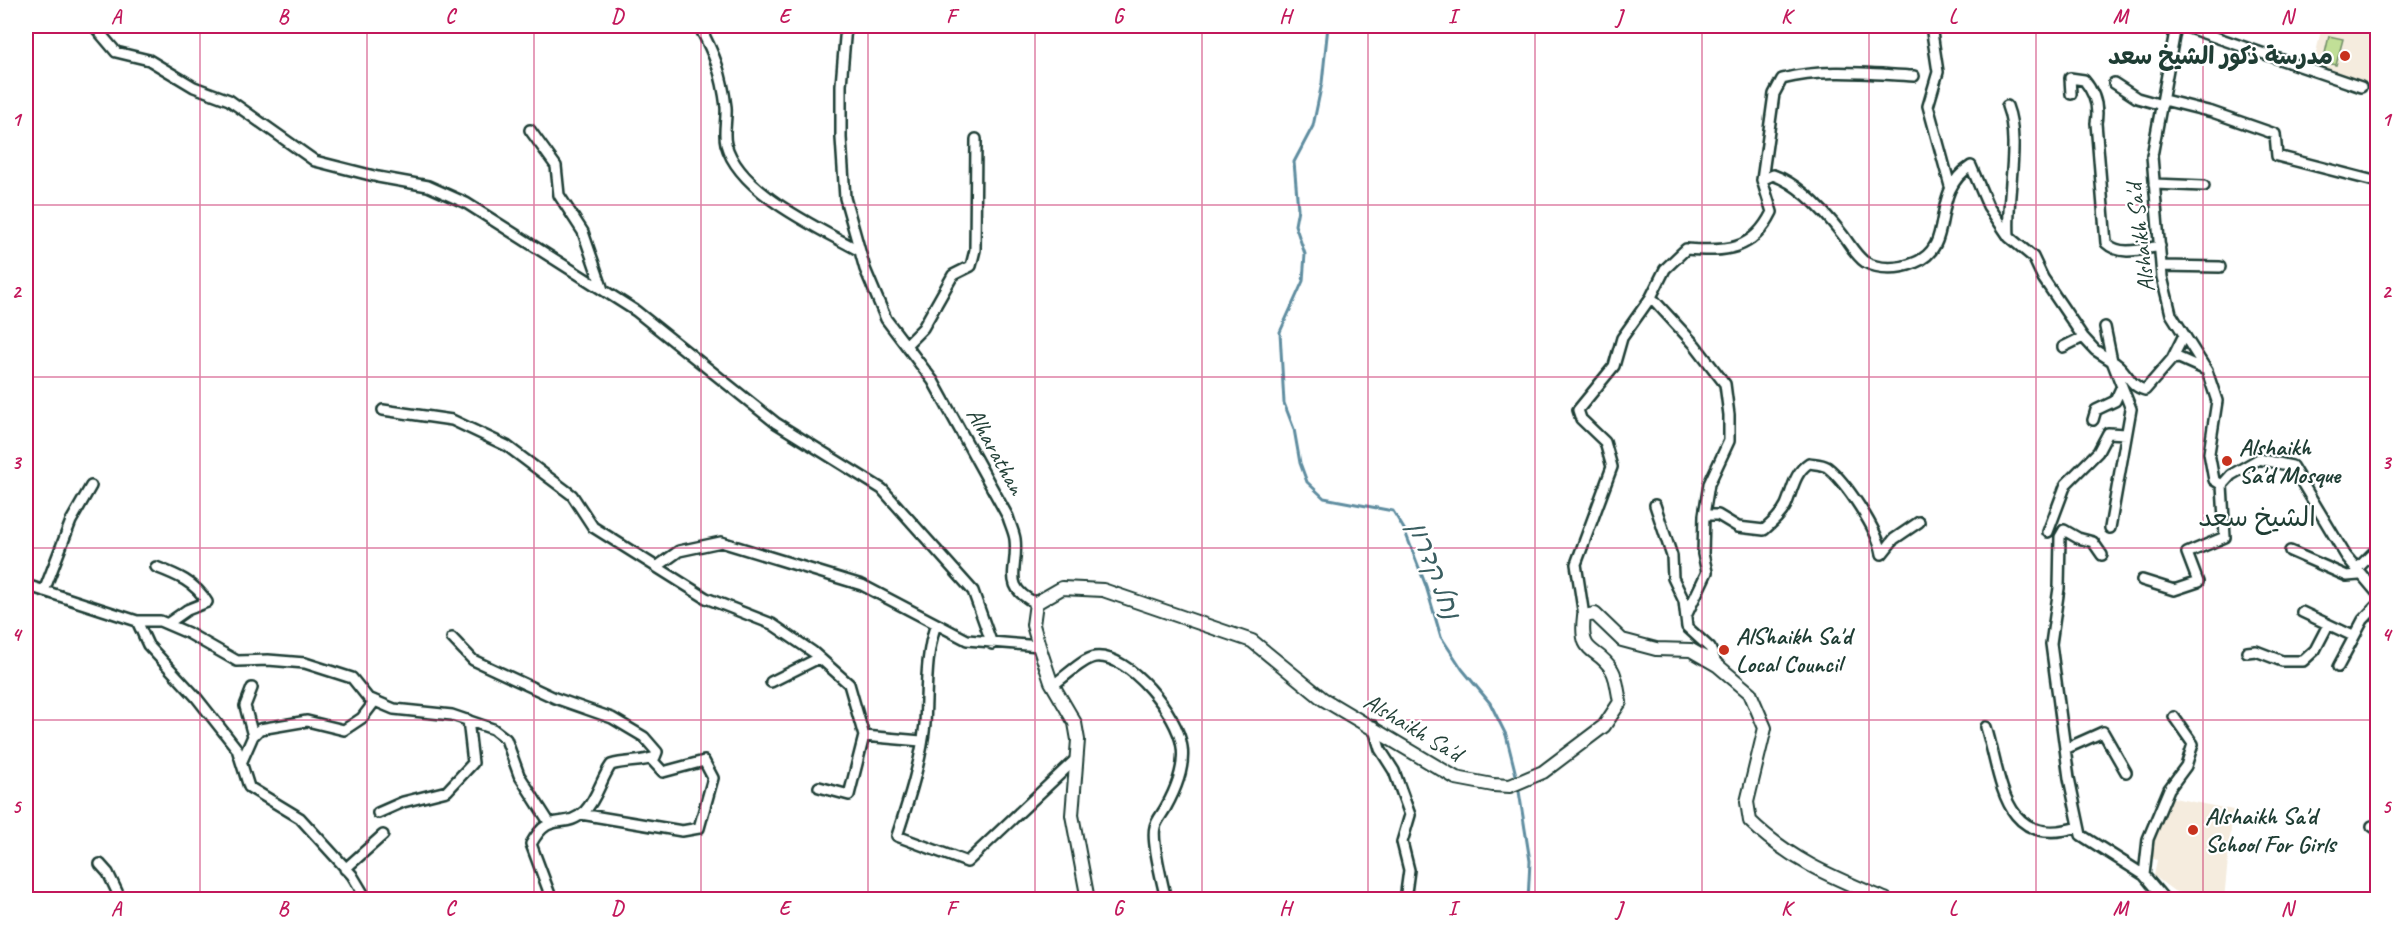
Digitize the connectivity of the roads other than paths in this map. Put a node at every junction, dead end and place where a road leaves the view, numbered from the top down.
1 (94, 26) edge
2 (699, 26) edge
3 (846, 26) edge
4 (1931, 26) edge
5 (2176, 26) edge
6 (2183, 26) edge
7 (1914, 76) dead end
8 (2114, 83) dead end
9 (2361, 87) dead end
10 (2070, 94) dead end
11 (2163, 102) junction
12 (2007, 106) dead end
13 (530, 130) dead end
14 (976, 139) dead end
15 (1762, 180) junction
16 (2378, 182) edge
17 (2154, 184) junction
18 (1950, 186) junction
19 (2204, 186) dead end
20 (2009, 237) junction
21 (2160, 246) junction
22 (860, 251) junction
23 (2162, 266) junction
24 (2220, 267) dead end
25 (603, 290) junction
26 (1651, 297) junction
27 (2105, 327) dead end
28 (2184, 335) junction
29 (2083, 337) junction
30 (907, 345) junction
31 (2064, 347) dead end
32 (2172, 359) junction
33 (2112, 361) junction
34 (2207, 371) junction
35 (2122, 386) junction
36 (383, 410) dead end
37 (2093, 420) dead end
38 (2126, 434) junction
39 (2222, 485) junction
40 (91, 486) dead end
41 (1655, 505) dead end
42 (1704, 515) junction
43 (1919, 522) dead end
44 (2110, 528) dead end
45 (2048, 532) dead end
46 (2378, 548) edge
47 (2290, 551) dead end
48 (2102, 555) dead end
49 (658, 566) junction
50 (156, 567) dead end
51 (2358, 572) junction
52 (2142, 580) dead end
53 (26, 585) edge
54 (44, 591) junction
55 (2378, 594) edge
56 (1036, 603) junction
57 (2378, 604) edge
58 (2302, 612) dead end
59 (1584, 616) junction
60 (1686, 616) junction
61 (137, 621) junction
62 (166, 624) junction
63 (936, 624) junction
64 (2328, 625) junction
65 (2353, 636) junction
66 (452, 638) dead end
67 (992, 644) junction
68 (1039, 646) junction
69 (2247, 652) dead end
70 (819, 658) junction
71 (1717, 665) junction
72 (2338, 668) dead end
73 (771, 682) dead end
74 (1053, 685) junction
75 (252, 688) dead end
76 (375, 701) junction
77 (2174, 717) dead end
78 (468, 720) junction
79 (1372, 726) junction
80 (1986, 727) dead end
81 (253, 736) junction
82 (864, 736) junction
83 (921, 741) junction
84 (2065, 749) junction
85 (651, 759) junction
86 (1076, 759) junction
87 (242, 761) junction
88 (2126, 772) dead end
89 (819, 787) dead end
90 (378, 813) dead end
91 (581, 814) junction
92 (549, 822) junction
93 (2078, 826) junction
94 (383, 835) dead end
95 (100, 864) dead end
96 (345, 869) junction
97 (2144, 875) junction
98 (121, 900) edge
99 (367, 900) edge
100 (552, 900) edge
101 (1088, 900) edge
102 (1166, 900) edge
103 (1405, 900) edge
104 (1887, 900) edge
105 (2165, 900) edge

1 - 25 street
2 - 22 street
3 - 22 street, Alharathan
4 - 18 street
5 - 11 street, Alshaikh Sa'd
6 - 9 street
7 - 15 street
8 - 11 street
10 - 21 street
11 - 16 street
11 - 17 street, Alshaikh Sa'd
12 - 20 street
13 - 25 street
14 - 30 street
15 - 18 street
15 - 26 street
17 - 19 street
17 - 21 street, Alshaikh Sa'd
18 - 20 street
20 - 29 street
21 - 23 street, Alshaikh Sa'd
22 - 30 street, Alharathan
23 - 24 street
23 - 28 street, Alshaikh Sa'd
25 - 67 street
26 - 42 street
26 - 59 street
27 - 33 street
28 - 32 street
28 - 34 street, Alshaikh Sa'd
29 - 31 street
29 - 33 street
30 - 56 street, Alharathan
32 - 33 street
32 - 34 street
33 - 35 street
34 - 39 street, Alshaikh Sa'd
35 - 37 street
35 - 38 street
36 - 49 street
38 - 44 street
38 - 45 street
39 - 51 street
39 - 52 street
40 - 54 street
41 - 60 street
42 - 43 street
42 - 60 street
46 - 51 street
47 - 51 street
48 - 84 street
49 - 63 street
49 - 70 street
50 - 62 street
51 - 55 street
53 - 54 street
54 - 61 street
56 - 68 street
56 - 79 street, Alshaikh Sa'd
57 - 65 street
58 - 64 street
59 - 71 street
59 - 79 street, Alshaikh Sa'd
60 - 71 street
61 - 62 street
61 - 87 street
62 - 76 street
63 - 67 street
63 - 83 street
64 - 65 street
64 - 69 street
65 - 72 street
66 - 85 street
67 - 68 street
68 - 74 street
70 - 73 street
70 - 82 street
71 - 104 street
74 - 86 street
74 - 102 street
75 - 81 street
76 - 78 street
76 - 81 street
77 - 97 street
78 - 90 street
78 - 92 street
79 - 103 street
80 - 93 street
81 - 87 street
82 - 83 street
82 - 89 street
83 - 86 street
84 - 88 street
84 - 93 street
85 - 91 street
85 - 91 street
86 - 101 street
87 - 96 street
91 - 92 street
92 - 100 street
93 - 97 street
94 - 96 street
95 - 98 street
96 - 99 street
97 - 105 street

